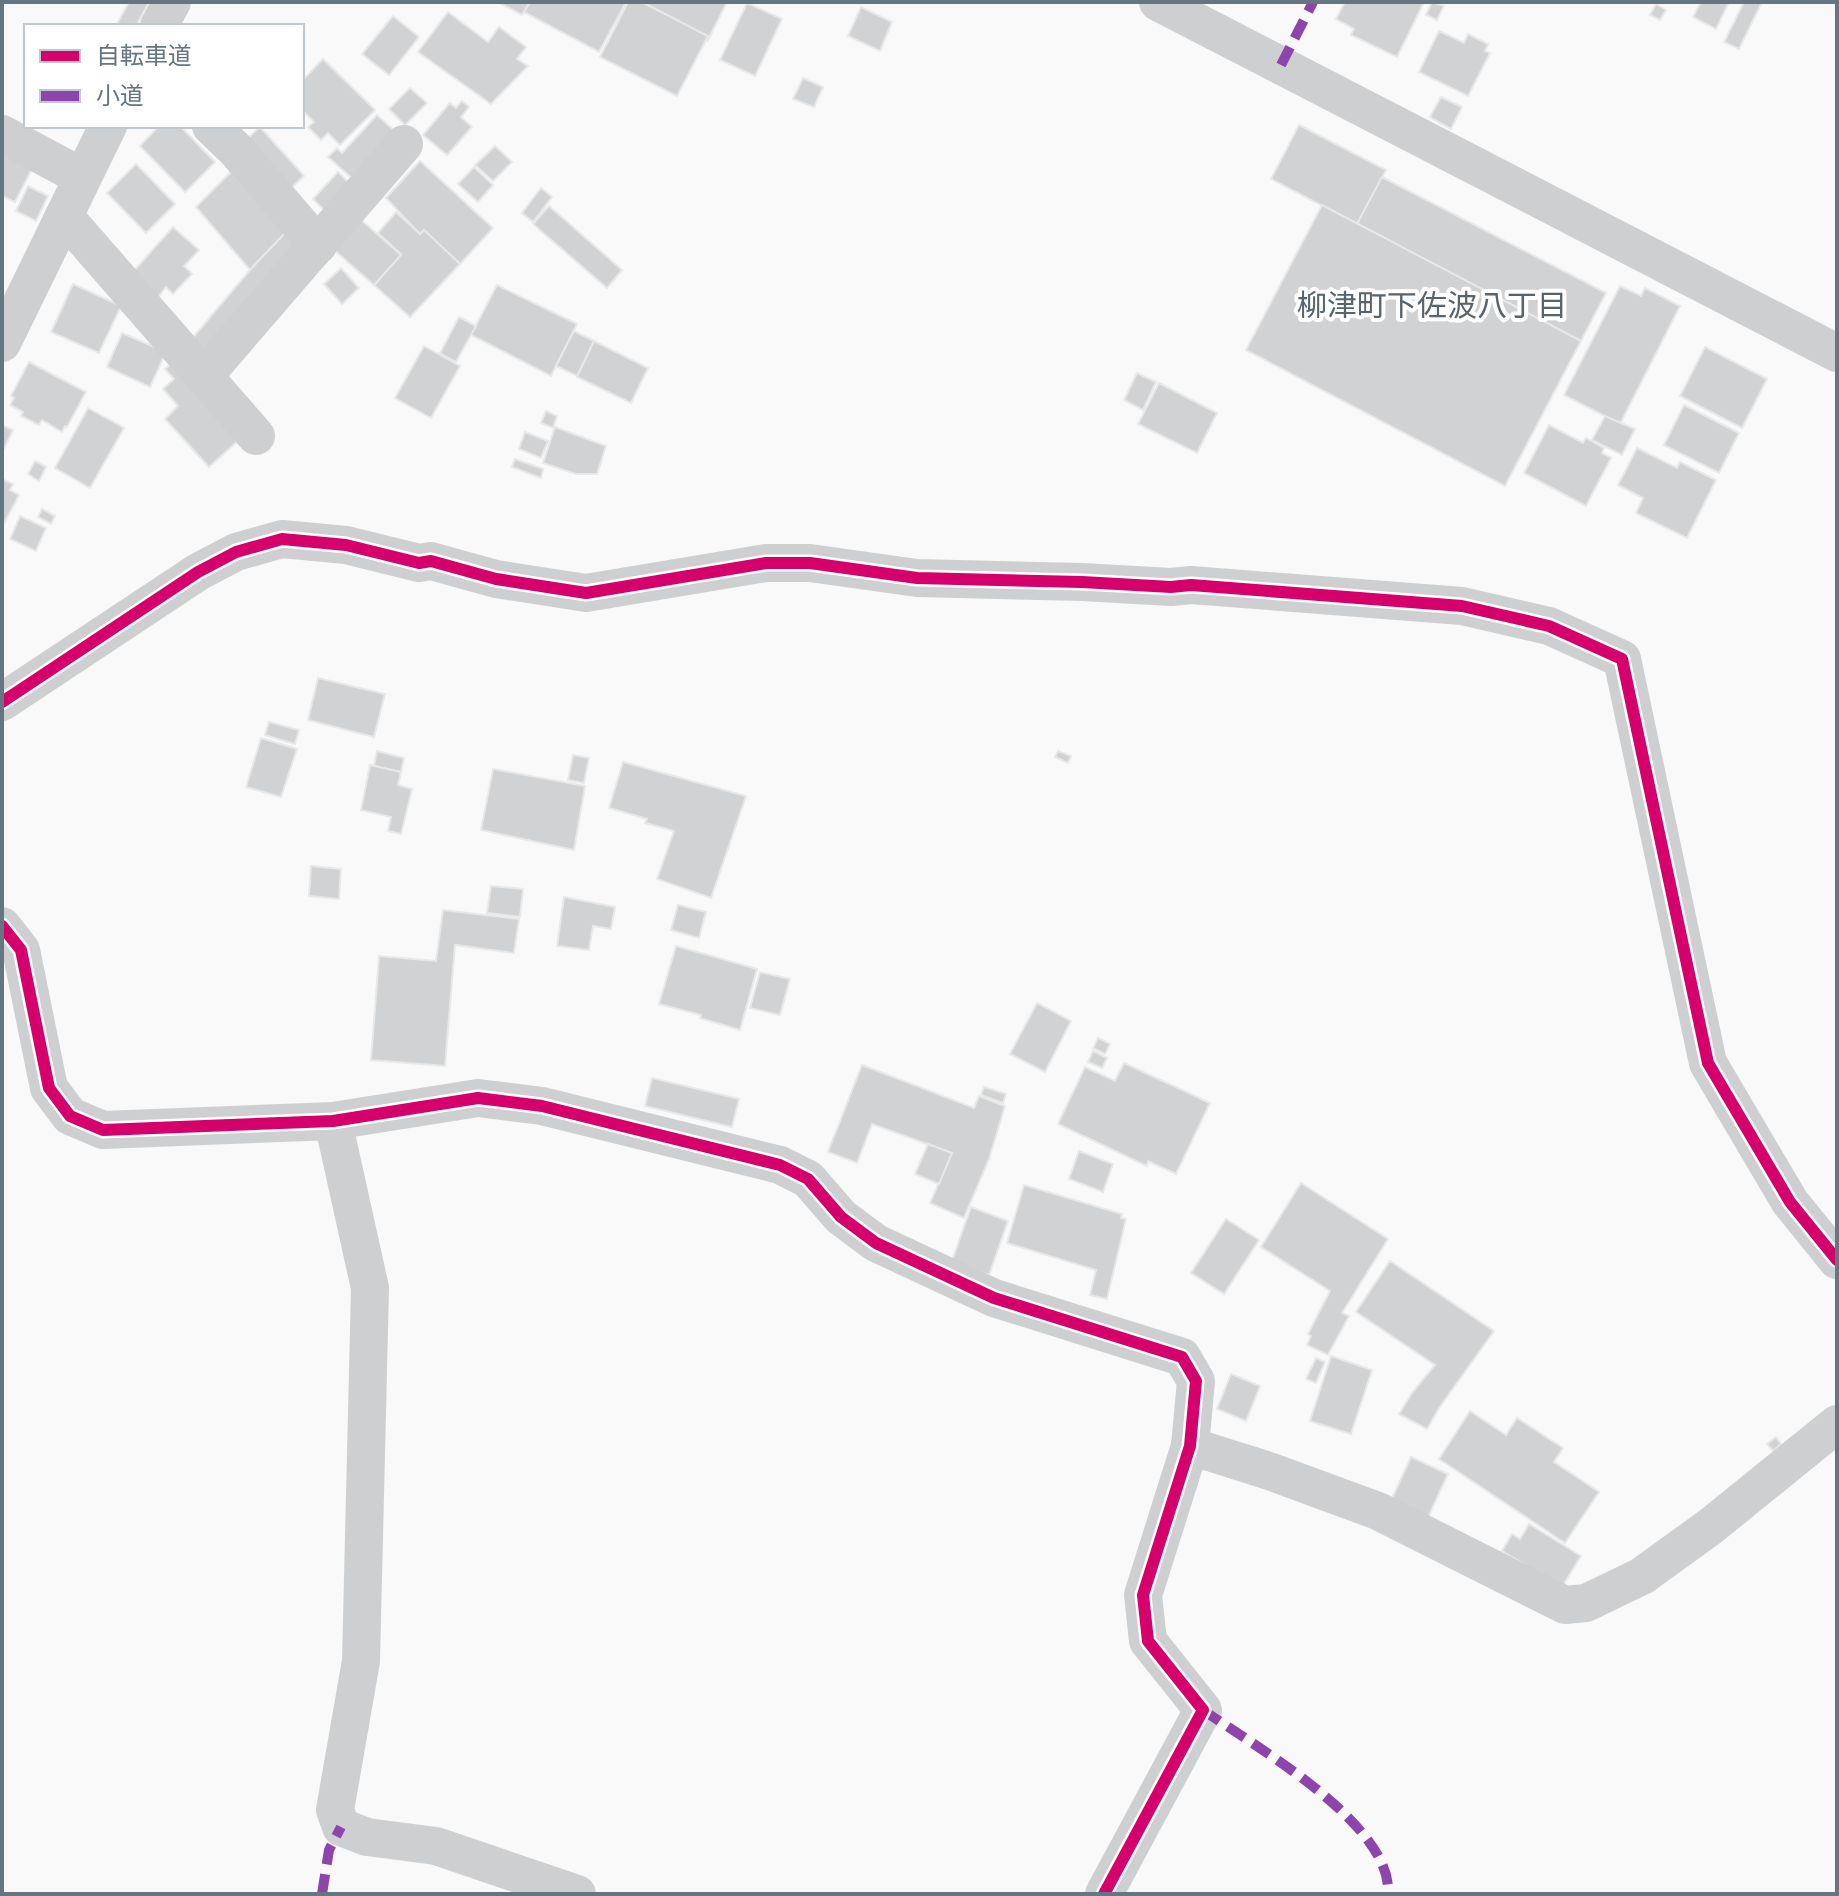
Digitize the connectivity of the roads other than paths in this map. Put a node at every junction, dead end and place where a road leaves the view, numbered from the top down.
1 (172, 2) edge
2 (1158, 2) edge
3 (160, 24) edge
4 (107, 128) edge
5 (213, 128) edge
6 (2, 134) edge
7 (404, 144) dead end
8 (82, 177) junction
9 (64, 216) junction
10 (318, 245) junction
11 (2, 343) edge
12 (1837, 353) edge
13 (204, 376) junction
14 (256, 436) dead end
15 (2, 702) edge
16 (2, 926) edge
17 (333, 1121) junction
18 (1837, 1260) edge
19 (1837, 1424) edge
20 (1190, 1446) junction
21 (577, 1894) edge
22 (1104, 1894) edge

1 - 3 street
2 - 12 street
4 - 8 street
5 - 10 street
6 - 8 street
7 - 10 street
8 - 9 street
9 - 11 street
9 - 13 street
10 - 13 street
13 - 14 street
15 - 18 street
16 - 17 street
17 - 20 street
17 - 21 street
19 - 20 street
20 - 22 street

